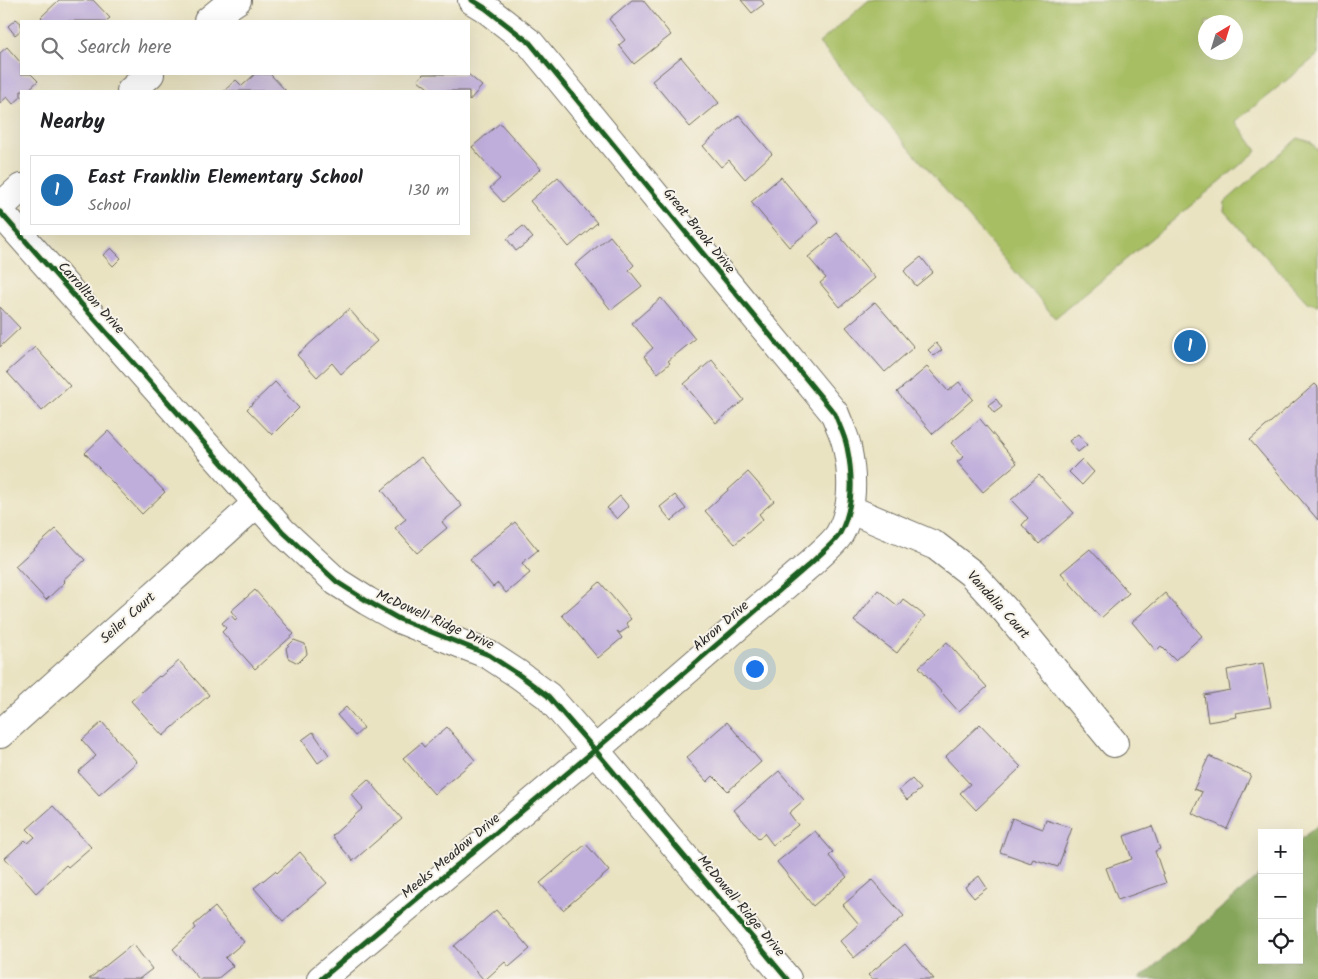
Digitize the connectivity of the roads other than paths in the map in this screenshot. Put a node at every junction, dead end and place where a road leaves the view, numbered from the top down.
1 (237, 0) edge
2 (472, 0) edge
3 (209, 20) edge
4 (149, 75) edge
5 (132, 90) edge
6 (20, 189) edge
7 (0, 207) edge
8 (0, 212) edge
9 (20, 235) edge
10 (20, 235) edge
11 (126, 354) joint
12 (257, 503) junction
13 (849, 509) junction
14 (0, 734) edge
15 (1114, 743) dead end
16 (595, 750) junction
17 (321, 979) edge
18 (787, 979) edge

1 - 3 street
2 - 13 street, Great Brook Drive
4 - 5 street
6 - 7 street
8 - 9 street, Carrollton Drive
10 - 11 street, Carrollton Drive
11 - 12 street, McDowell Ridge Drive
12 - 14 street, Seiler Court
12 - 16 street, McDowell Ridge Drive
13 - 15 street, Vandalia Court
13 - 16 street, Akron Drive
16 - 17 street, Meeks Meadow Drive
16 - 18 street, McDowell Ridge Drive

